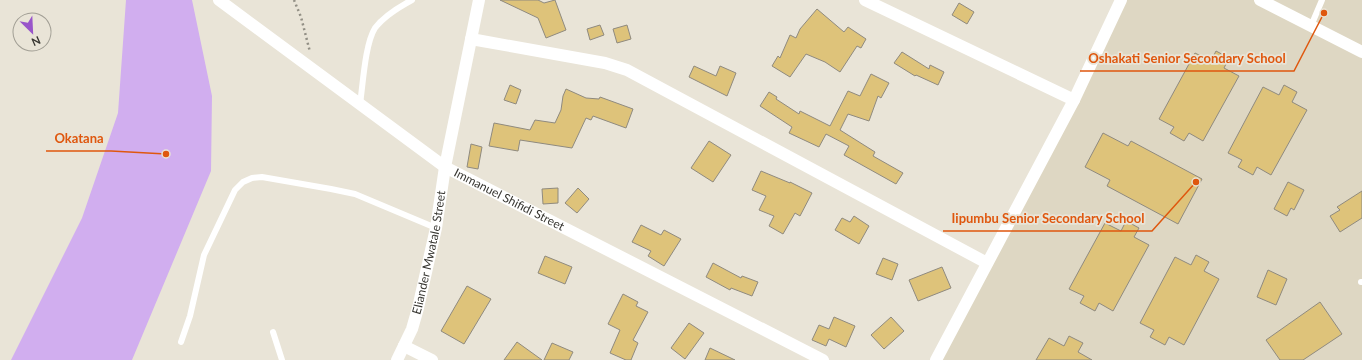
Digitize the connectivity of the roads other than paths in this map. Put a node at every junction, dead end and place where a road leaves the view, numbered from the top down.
1 (219, 0) edge
2 (412, 0) edge
3 (479, 0) edge
4 (865, 0) edge
5 (1121, 0) edge
6 (1260, 0) edge
7 (1322, 0) edge
8 (1311, 26) junction
9 (471, 39) junction
10 (1362, 52) edge
11 (1074, 100) junction
12 (360, 104) junction
13 (445, 167) junction
14 (436, 228) junction
15 (987, 263) junction
16 (273, 332) dead end
17 (181, 342) dead end
18 (404, 346) junction
19 (282, 360) edge
20 (397, 360) edge
21 (432, 360) edge
22 (823, 360) edge
23 (936, 360) edge

1 - 12 street, Immanuel Shifidi Street
2 - 12 lane
3 - 9 street, Eliander Mwatale Street
4 - 11 street
5 - 11 street
6 - 8 street
7 - 8 lane
8 - 10 street
9 - 13 street, Eliander Mwatale Street
9 - 15 street
11 - 15 street
12 - 13 street, Immanuel Shifidi Street
13 - 14 street, Eliander Mwatale Street
13 - 22 street, Immanuel Shifidi Street
14 - 17 lane
14 - 18 street, Eliander Mwatale Street
15 - 23 street
16 - 19 lane
18 - 20 street, Eliander Mwatale Street
18 - 21 street

